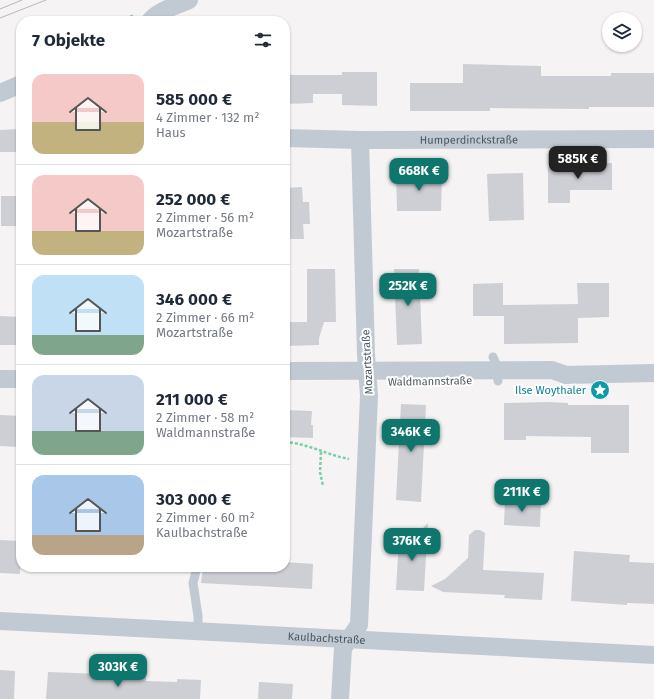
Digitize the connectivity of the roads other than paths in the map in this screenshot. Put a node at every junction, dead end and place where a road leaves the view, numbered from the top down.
1 (189, 0) edge
2 (154, 16) edge
3 (16, 86) edge
4 (0, 93) edge
5 (290, 138) edge
6 (654, 138) edge
7 (360, 140) junction
8 (290, 371) edge
9 (654, 373) edge
10 (368, 376) junction
11 (0, 379) edge
12 (16, 379) edge
13 (290, 383) edge
14 (195, 572) edge
15 (0, 621) edge
16 (198, 631) junction
17 (349, 639) junction
18 (654, 655) edge
19 (340, 699) edge

1 - 2 street
3 - 4 street
5 - 7 street, Humperdinckstraße
6 - 7 street, Humperdinckstraße
7 - 10 street, Mozartstraße
8 - 10 street, Waldmannstraße
9 - 10 street, Waldmannstraße
10 - 13 street, Waldmannstraße
10 - 17 street, Mozartstraße
11 - 12 street
14 - 16 lane
15 - 16 street, Kaulbachstraße
16 - 17 street, Kaulbachstraße
17 - 18 street, Kaulbachstraße
17 - 19 street, Mozartstraße

